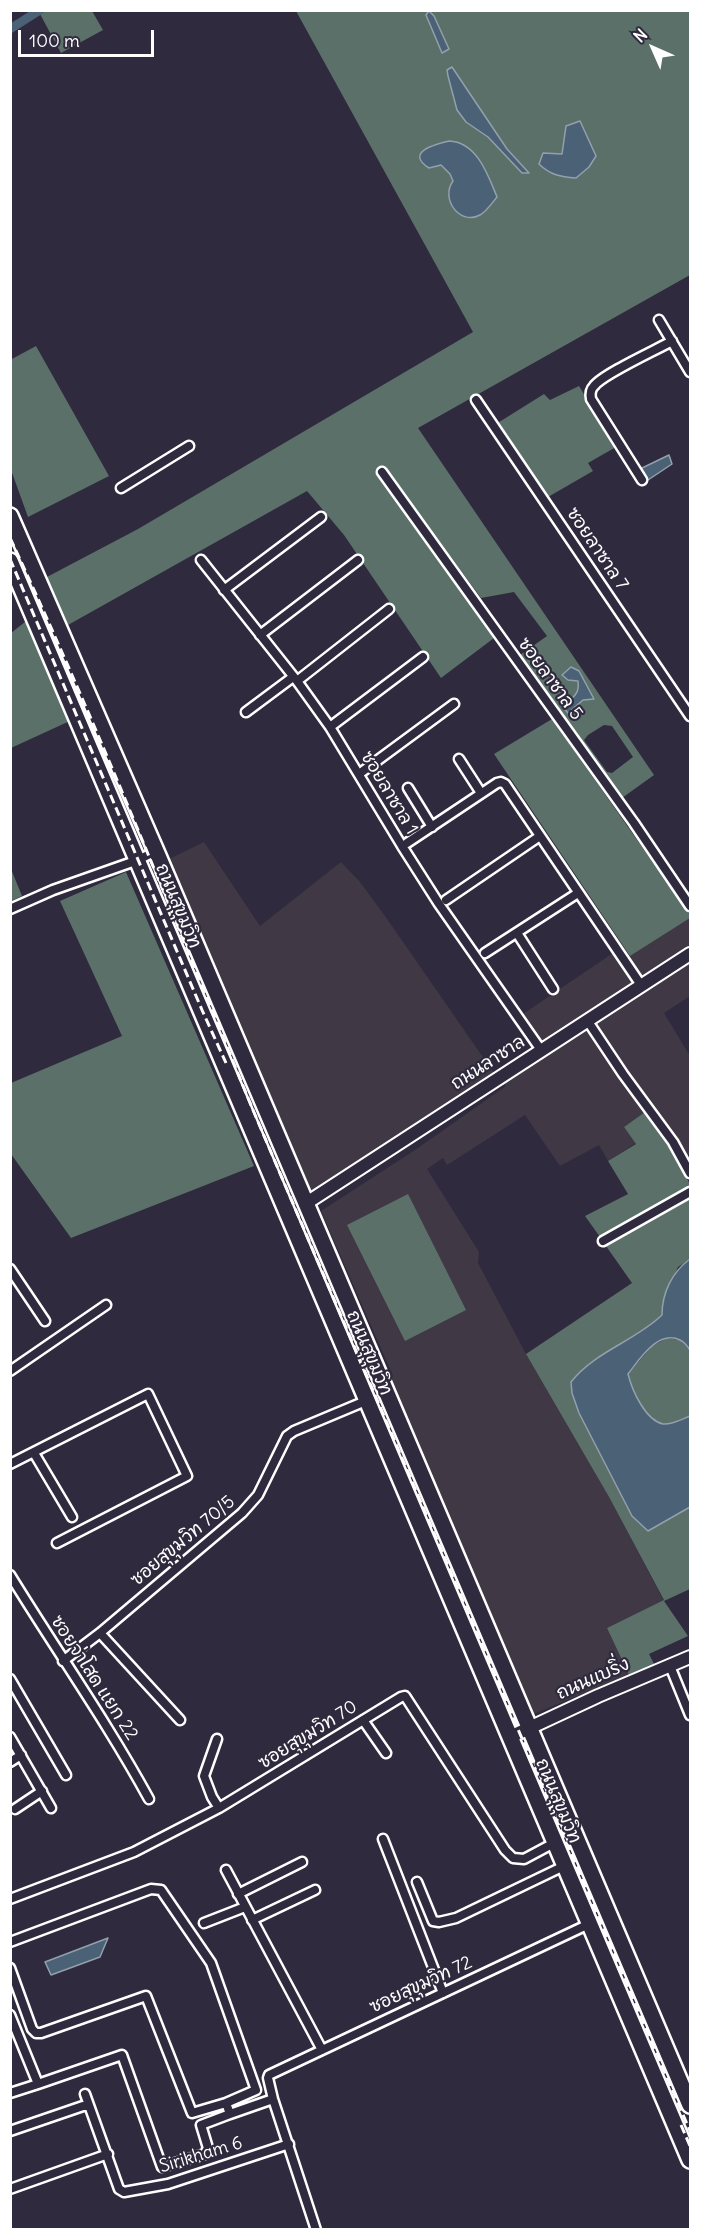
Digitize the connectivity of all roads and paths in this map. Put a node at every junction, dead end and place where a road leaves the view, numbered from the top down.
1 (660, 320) dead end
2 (672, 341) junction
3 (690, 372) edge
4 (476, 400) dead end
5 (189, 446) dead end
6 (382, 472) dead end
7 (642, 480) dead end
8 (121, 488) dead end
9 (10, 516) edge
10 (321, 517) dead end
11 (201, 560) dead end
12 (358, 560) dead end
13 (10, 561) edge
14 (224, 590) junction
15 (389, 609) dead end
16 (260, 635) junction
17 (423, 657) dead end
18 (295, 679) junction
19 (454, 704) dead end
20 (246, 712) dead end
21 (690, 716) edge
22 (330, 726) junction
23 (459, 759) dead end
24 (359, 774) junction
25 (408, 788) dead end
26 (481, 794) junction
27 (432, 826) junction
28 (540, 836) junction
29 (407, 843) dead end
30 (156, 850) junction
31 (138, 860) junction
32 (578, 893) junction
33 (446, 900) dead end
34 (690, 906) edge
35 (10, 909) edge
36 (516, 933) junction
37 (485, 953) dead end
38 (690, 954) edge
39 (641, 986) junction
40 (553, 989) dead end
41 (587, 1020) junction
42 (541, 1050) junction
43 (690, 1173) edge
44 (690, 1192) edge
45 (306, 1204) junction
46 (288, 1214) junction
47 (603, 1241) dead end
48 (10, 1269) edge
49 (106, 1305) dead end
50 (45, 1322) dead end
51 (10, 1371) edge
52 (368, 1400) junction
53 (34, 1453) junction
54 (10, 1464) edge
55 (72, 1517) dead end
56 (57, 1543) dead end
57 (10, 1575) edge
58 (100, 1633) junction
59 (690, 1657) edge
60 (63, 1660) junction
61 (670, 1666) junction
62 (10, 1679) edge
63 (690, 1715) edge
64 (180, 1720) dead end
65 (363, 1720) junction
66 (530, 1727) junction
67 (10, 1737) edge
68 (510, 1737) junction
69 (217, 1739) dead end
70 (386, 1753) dead end
71 (21, 1755) junction
72 (10, 1762) edge
73 (66, 1775) dead end
74 (42, 1791) junction
75 (149, 1799) dead end
76 (51, 1808) dead end
77 (219, 1808) junction
78 (15, 1809) dead end
79 (383, 1839) dead end
80 (554, 1843) junction
81 (302, 1862) dead end
82 (564, 1866) junction
83 (226, 1870) dead end
84 (417, 1882) dead end
85 (315, 1890) dead end
86 (238, 1894) junction
87 (10, 1899) edge
88 (245, 1907) junction
89 (252, 1920) junction
90 (204, 1923) dead end
91 (590, 1924) junction
92 (10, 1942) edge
93 (10, 1968) edge
94 (443, 1993) junction
95 (10, 2015) edge
96 (322, 2050) junction
97 (38, 2084) junction
98 (10, 2093) edge
99 (85, 2094) dead end
100 (273, 2099) junction
101 (226, 2103) junction
102 (690, 2105) edge
103 (88, 2106) junction
104 (230, 2114) junction
105 (10, 2131) edge
106 (289, 2144) junction
107 (108, 2154) junction
108 (690, 2160) edge
109 (10, 2189) edge
110 (316, 2229) edge

1 - 2 street
2 - 3 street
2 - 7 street
4 - 21 street, ซอยลาซาล 7
5 - 8 street
6 - 34 street, ซอยลาซาล 5
9 - 30 highway, ถนนสุขุมวิท
10 - 14 street
11 - 14 street, ซอยลาซาล 1
12 - 16 street
13 - 31 highway, ถนนสุขุมวิท
14 - 16 street, ซอยลาซาล 1
15 - 18 street
16 - 18 street, ซอยลาซาล 1
17 - 22 street
18 - 20 street
18 - 22 street, ซอยลาซาล 1
19 - 24 street
22 - 24 street, ซอยลาซาล 1
23 - 26 street
24 - 42 street, ซอยลาซาล 1
25 - 27 street
26 - 27 street
26 - 28 street
27 - 29 street
28 - 32 street
28 - 33 street
30 - 31 street
30 - 45 highway, ถนนสุขุมวิท
31 - 35 street
31 - 46 highway, ถนนสุขุมวิท
32 - 36 street
32 - 39 street
36 - 37 street
36 - 40 street
38 - 39 street, ถนนลาซาล
39 - 41 street, ถนนลาซาล
41 - 42 street, ถนนลาซาล
41 - 43 street
42 - 45 street, ถนนลาซาล
44 - 47 street
45 - 46 highway
45 - 66 highway, ถนนสุขุมวิท
46 - 52 highway, ถนนสุขุมวิท
48 - 50 street
49 - 51 street
52 - 58 street, ซอยสุขุมวิท 70/5
52 - 68 highway, ถนนสุขุมวิท
53 - 54 street
53 - 55 street
53 - 56 street
57 - 60 street, ซอยจ่าโสด แยก 22
58 - 60 street, ซอยสุขุมวิท 70/5
58 - 64 street
59 - 61 street, ถนนแบริ่ง
60 - 75 street, ซอยจ่าโสด แยก 22
61 - 63 street
61 - 66 street, ถนนแบริ่ง
62 - 73 street
65 - 70 street
65 - 77 street, ซอยสุขุมวิท 70
65 - 80 street, ซอยสุขุมวิท 70
66 - 68 street, ถนนแบริ่ง
66 - 102 highway, ถนนสุขุมวิท
67 - 71 street
68 - 80 highway, ถนนสุขุมวิท
69 - 77 street
71 - 72 street
71 - 74 street
74 - 76 street
74 - 78 street
77 - 87 street, ซอยสุขุมวิท 70
79 - 94 street
80 - 82 highway, ถนนสุขุมวิท
81 - 86 street
82 - 84 street
82 - 91 highway, ถนนสุขุมวิท
83 - 86 street
85 - 89 street
86 - 88 street
88 - 89 street
88 - 90 street
89 - 96 street
91 - 94 street, ซอยสุขุมวิท 72
91 - 108 highway, ถนนสุขุมวิท
92 - 101 street
93 - 101 street
94 - 96 street, ซอยสุขุมวิท 72
95 - 97 street
96 - 100 street, ซอยสุขุมวิท 72
97 - 98 street
97 - 104 street
99 - 103 street
100 - 104 street
100 - 106 street
101 - 104 street
103 - 105 street
103 - 107 street
106 - 107 street, Sirikham 6
106 - 110 street
107 - 109 street

